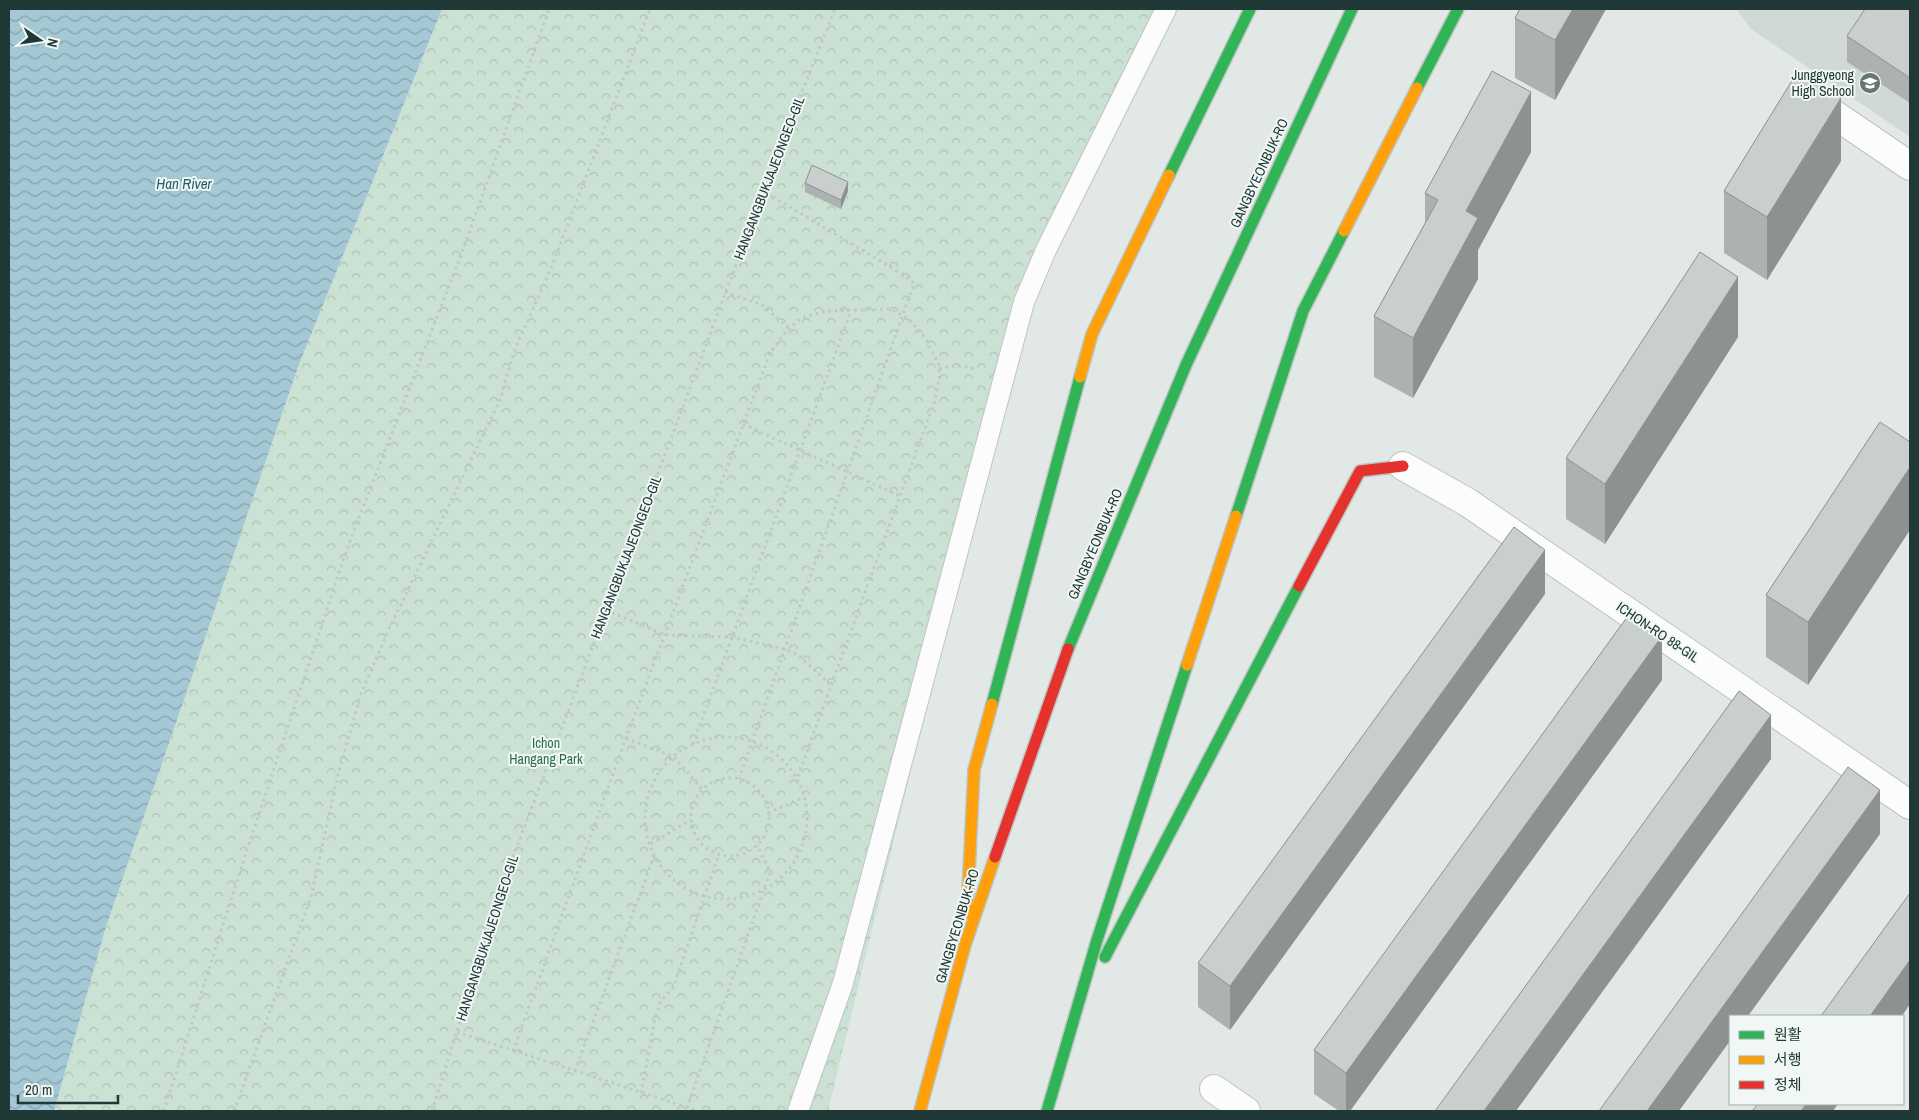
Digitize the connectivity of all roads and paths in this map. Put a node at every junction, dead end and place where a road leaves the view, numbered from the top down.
1 (549, 9) edge
2 (650, 9) edge
3 (835, 9) edge
4 (1166, 9) edge
5 (1250, 9) edge
6 (1352, 9) edge
7 (1458, 9) edge
8 (1809, 97) edge
9 (1910, 166) edge
10 (763, 192) junction
11 (726, 292) junction
12 (851, 310) junction
13 (902, 315) junction
14 (789, 328) junction
15 (940, 368) junction
16 (1003, 379) junction
17 (743, 424) junction
18 (799, 450) junction
19 (1403, 466) joint
20 (847, 472) junction
21 (900, 496) junction
22 (606, 610) junction
23 (664, 635) junction
24 (730, 636) junction
25 (784, 648) junction
26 (831, 685) junction
27 (626, 738) junction
28 (752, 741) junction
29 (692, 744) junction
30 (674, 757) junction
31 (797, 778) junction
32 (739, 779) junction
33 (702, 789) junction
34 (804, 797) junction
35 (1910, 805) edge
36 (768, 813) junction
37 (690, 820) junction
38 (651, 844) junction
39 (757, 845) junction
40 (719, 854) junction
41 (654, 856) junction
42 (766, 888) junction
43 (704, 896) junction
44 (965, 945) junction
45 (1075, 1016) junction
46 (457, 1032) junction
47 (512, 1051) junction
48 (575, 1071) junction
49 (1214, 1089) dead end
50 (641, 1092) junction
51 (687, 1108) junction
52 (164, 1111) edge
53 (234, 1111) edge
54 (432, 1111) edge
55 (698, 1111) edge
56 (798, 1111) edge
57 (920, 1111) edge
58 (1047, 1111) edge
59 (1246, 1111) edge

1 - 52 path
2 - 53 path
3 - 10 path, HANGANGBUKJAJEONGEO-GIL
4 - 16 lane
5 - 44 highway
6 - 44 highway, GANGBYEONBUK-RO
7 - 45 highway
8 - 9 street
10 - 11 path, HANGANGBUKJAJEONGEO-GIL
10 - 13 path
11 - 14 path
11 - 22 path, HANGANGBUKJAJEONGEO-GIL
12 - 13 path
12 - 14 path
12 - 18 path
13 - 15 path
13 - 20 path
14 - 17 path
15 - 16 path
15 - 21 path
16 - 56 lane
17 - 18 path
17 - 23 path
18 - 20 path
18 - 24 path
19 - 35 street, ICHON-RO 88-GIL
19 - 45 highway
20 - 21 path
20 - 25 path
21 - 26 path
22 - 23 path
22 - 46 path, HANGANGBUKJAJEONGEO-GIL
23 - 24 path
23 - 27 path
24 - 25 path
24 - 29 path
25 - 26 path
25 - 28 path
26 - 31 path
27 - 30 path
27 - 47 path
28 - 29 path
28 - 31 path
28 - 32 path
29 - 30 path
30 - 33 path
30 - 38 path
31 - 34 path
32 - 33 path
32 - 36 path
33 - 37 path
34 - 36 path
34 - 42 path
36 - 39 path
37 - 38 path
37 - 40 path
38 - 41 path
39 - 40 path
39 - 42 path
40 - 43 path
41 - 43 path
41 - 48 path
42 - 43 path
42 - 51 path
43 - 50 path
44 - 57 highway, GANGBYEONBUK-RO
45 - 58 highway
46 - 47 path
46 - 54 path, HANGANGBUKJAJEONGEO-GIL
47 - 48 path
48 - 50 path
49 - 59 street
50 - 51 path
51 - 55 path

